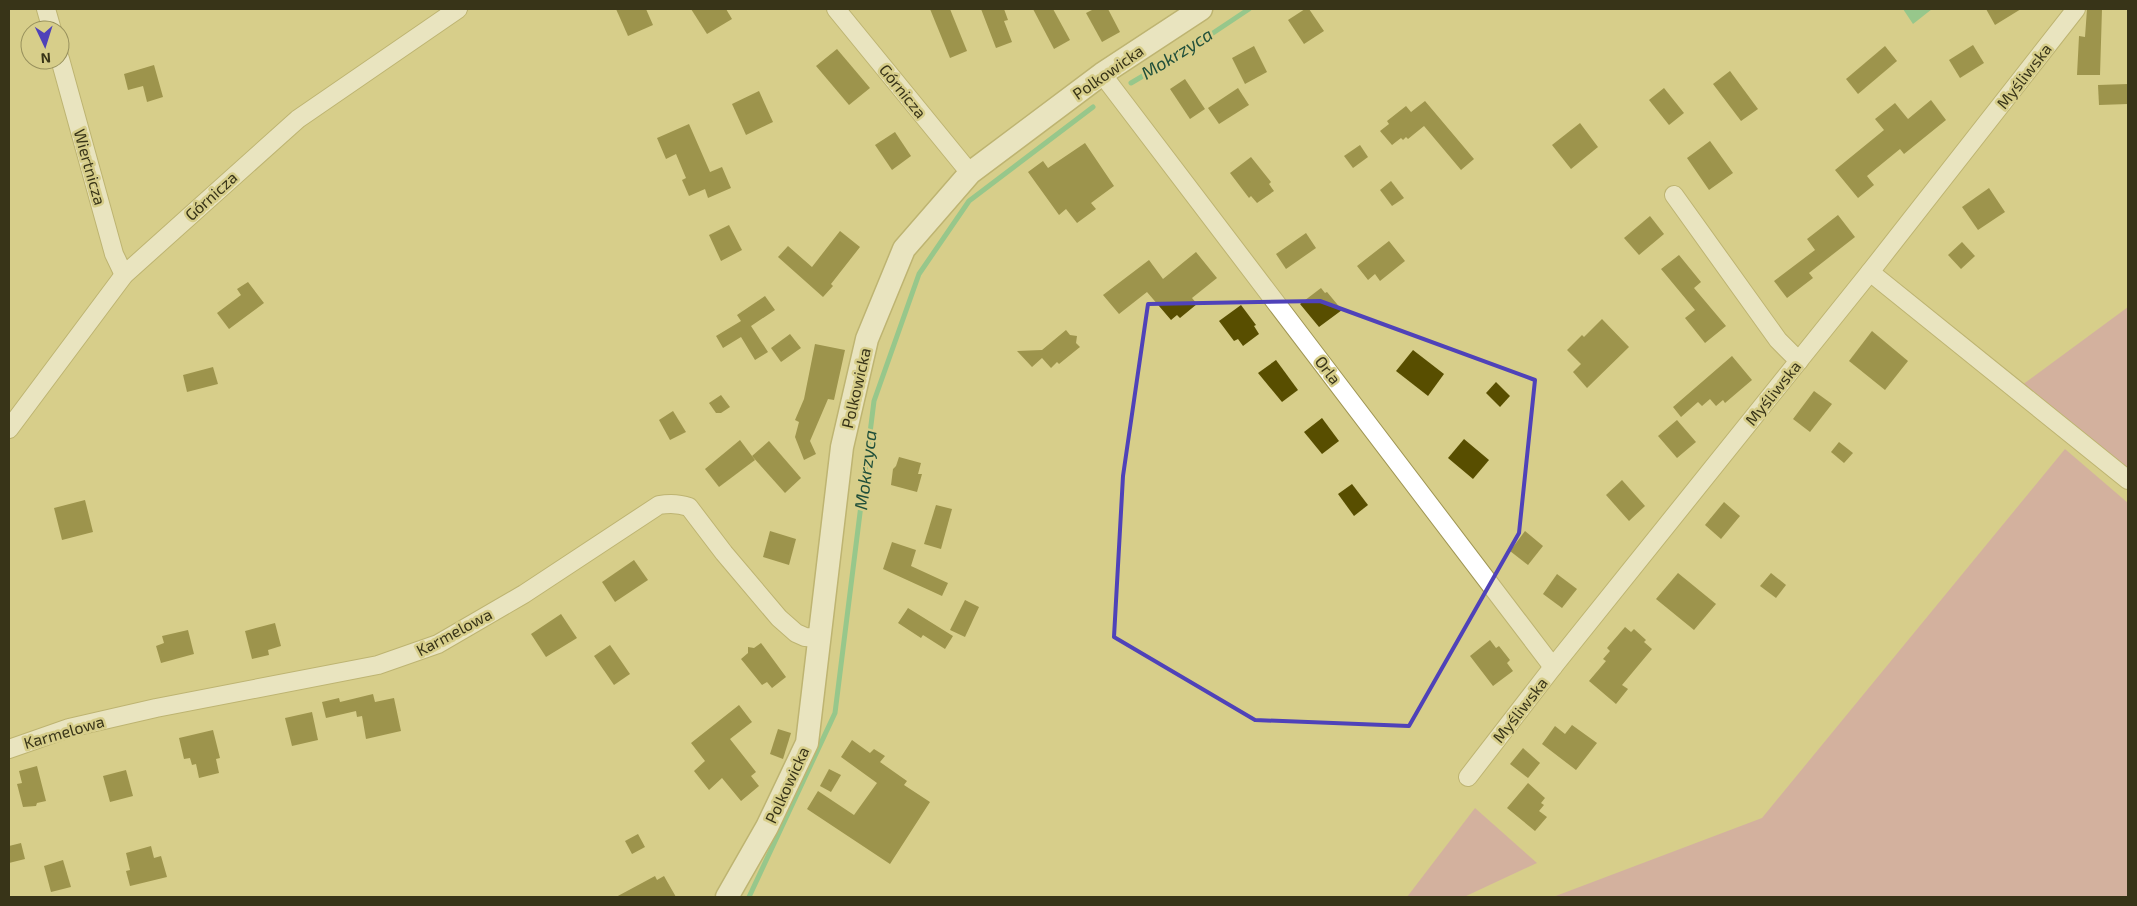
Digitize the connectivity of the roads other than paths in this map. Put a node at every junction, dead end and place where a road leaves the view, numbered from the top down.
1 (458, 9) edge
2 (836, 9) edge
3 (1201, 9) edge
4 (2076, 9) edge
5 (63, 70) edge
6 (1102, 74) junction
7 (970, 173) junction
8 (1674, 195) dead end
9 (1870, 272) junction
10 (124, 275) junction
11 (1799, 361) junction
12 (9, 429) edge
13 (2128, 480) edge
14 (820, 638) junction
15 (1553, 667) junction
16 (9, 749) edge
17 (1468, 776) dead end
18 (727, 897) edge

1 - 10 street, Górnicza
2 - 7 street, Górnicza
3 - 6 street, Polkowicka
4 - 9 street, Myśliwska
5 - 10 street, Wiertnicza
6 - 7 street, Polkowicka
6 - 15 street, Orla
7 - 14 street, Polkowicka
8 - 11 street
9 - 11 street, Myśliwska
9 - 13 street
10 - 12 street, Górnicza
11 - 15 street, Myśliwska
14 - 16 street, Karmelowa
14 - 18 street, Polkowicka
15 - 17 street, Myśliwska

